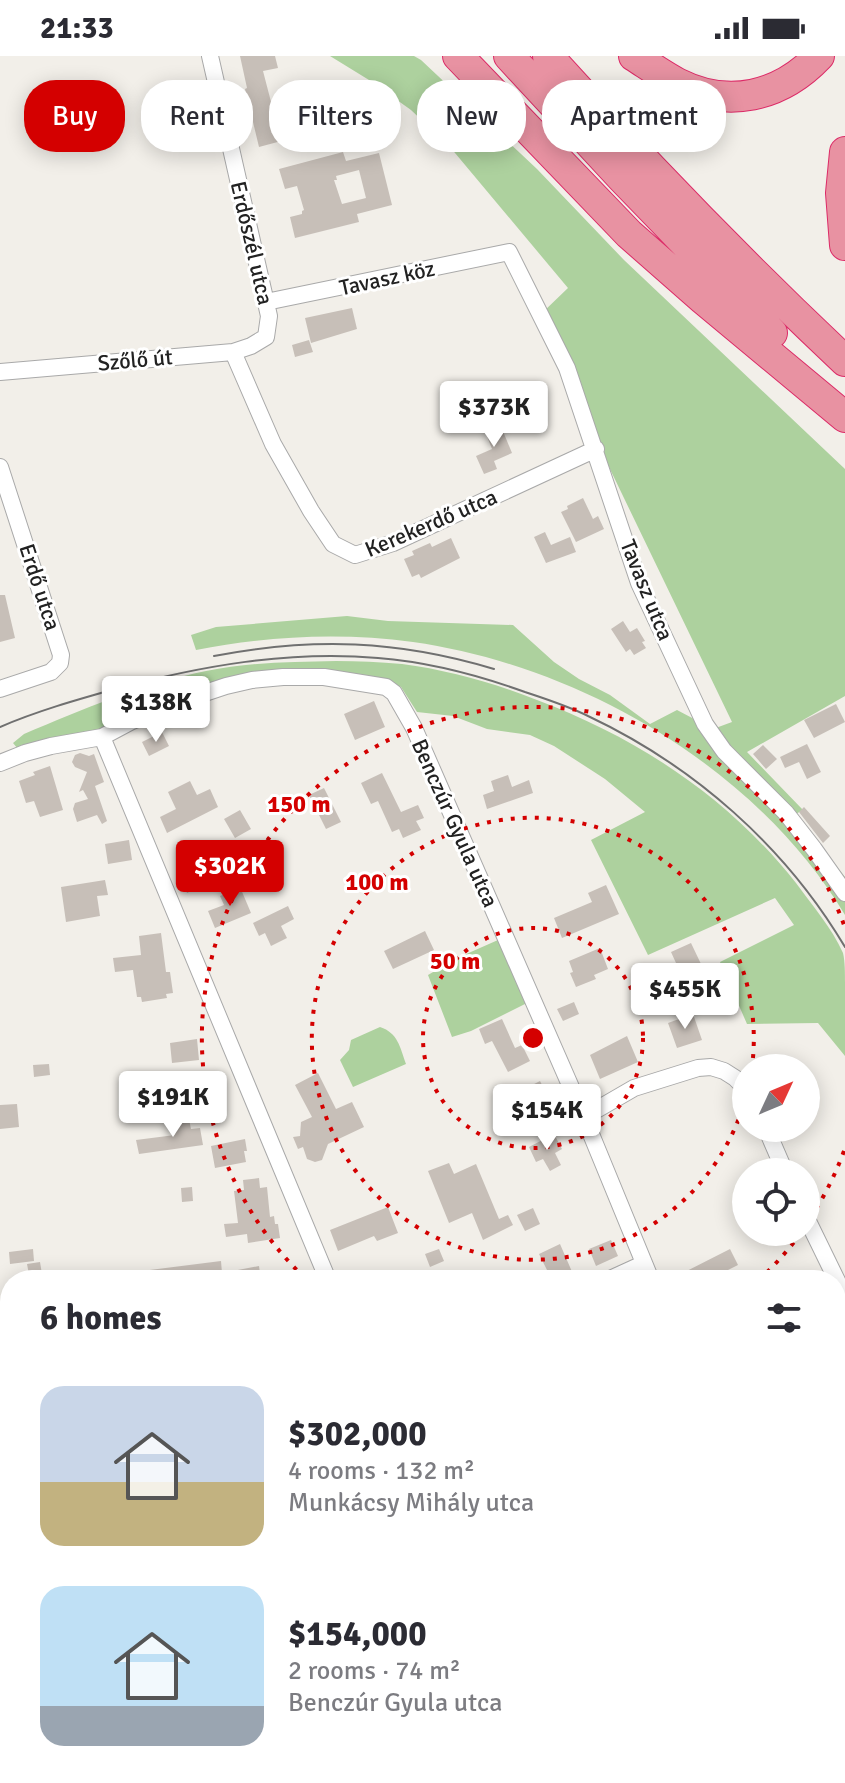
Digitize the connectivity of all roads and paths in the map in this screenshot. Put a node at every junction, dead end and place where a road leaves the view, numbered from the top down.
1 (210, 56) edge
2 (458, 56) edge
3 (509, 56) edge
4 (548, 56) edge
5 (634, 56) edge
6 (819, 56) edge
7 (845, 152) edge
8 (845, 245) edge
9 (509, 252) joint
10 (266, 302) junction
11 (266, 337) joint
12 (233, 352) junction
13 (845, 361) edge
14 (0, 372) edge
15 (845, 400) edge
16 (845, 417) edge
17 (596, 449) junction
18 (0, 467) edge
19 (0, 689) edge
20 (102, 737) junction
21 (0, 763) edge
22 (845, 893) edge
23 (732, 1076) edge
24 (584, 1117) junction
25 (820, 1246) edge
26 (643, 1264) junction
27 (324, 1270) edge
28 (630, 1270) edge
29 (646, 1270) edge
30 (832, 1270) edge

1 - 10 street, Erdőszél utca
2 - 16 highway
3 - 15 highway
4 - 13 highway
5 - 6 highway
7 - 8 highway
9 - 10 street, Tavasz köz
9 - 17 street, Tavasz utca
10 - 11 street, Erdőszél utca
11 - 12 street, Szőlő út
12 - 14 street, Szőlő út
12 - 17 street, Kerekerdő utca
17 - 22 street, Tavasz utca
18 - 19 street, Erdő utca
20 - 21 street
20 - 24 street, Benczúr Gyula utca
20 - 27 street
23 - 24 street
24 - 26 street, Benczúr Gyula utca
25 - 30 street
26 - 28 street
26 - 29 street, Benczúr Gyula utca

